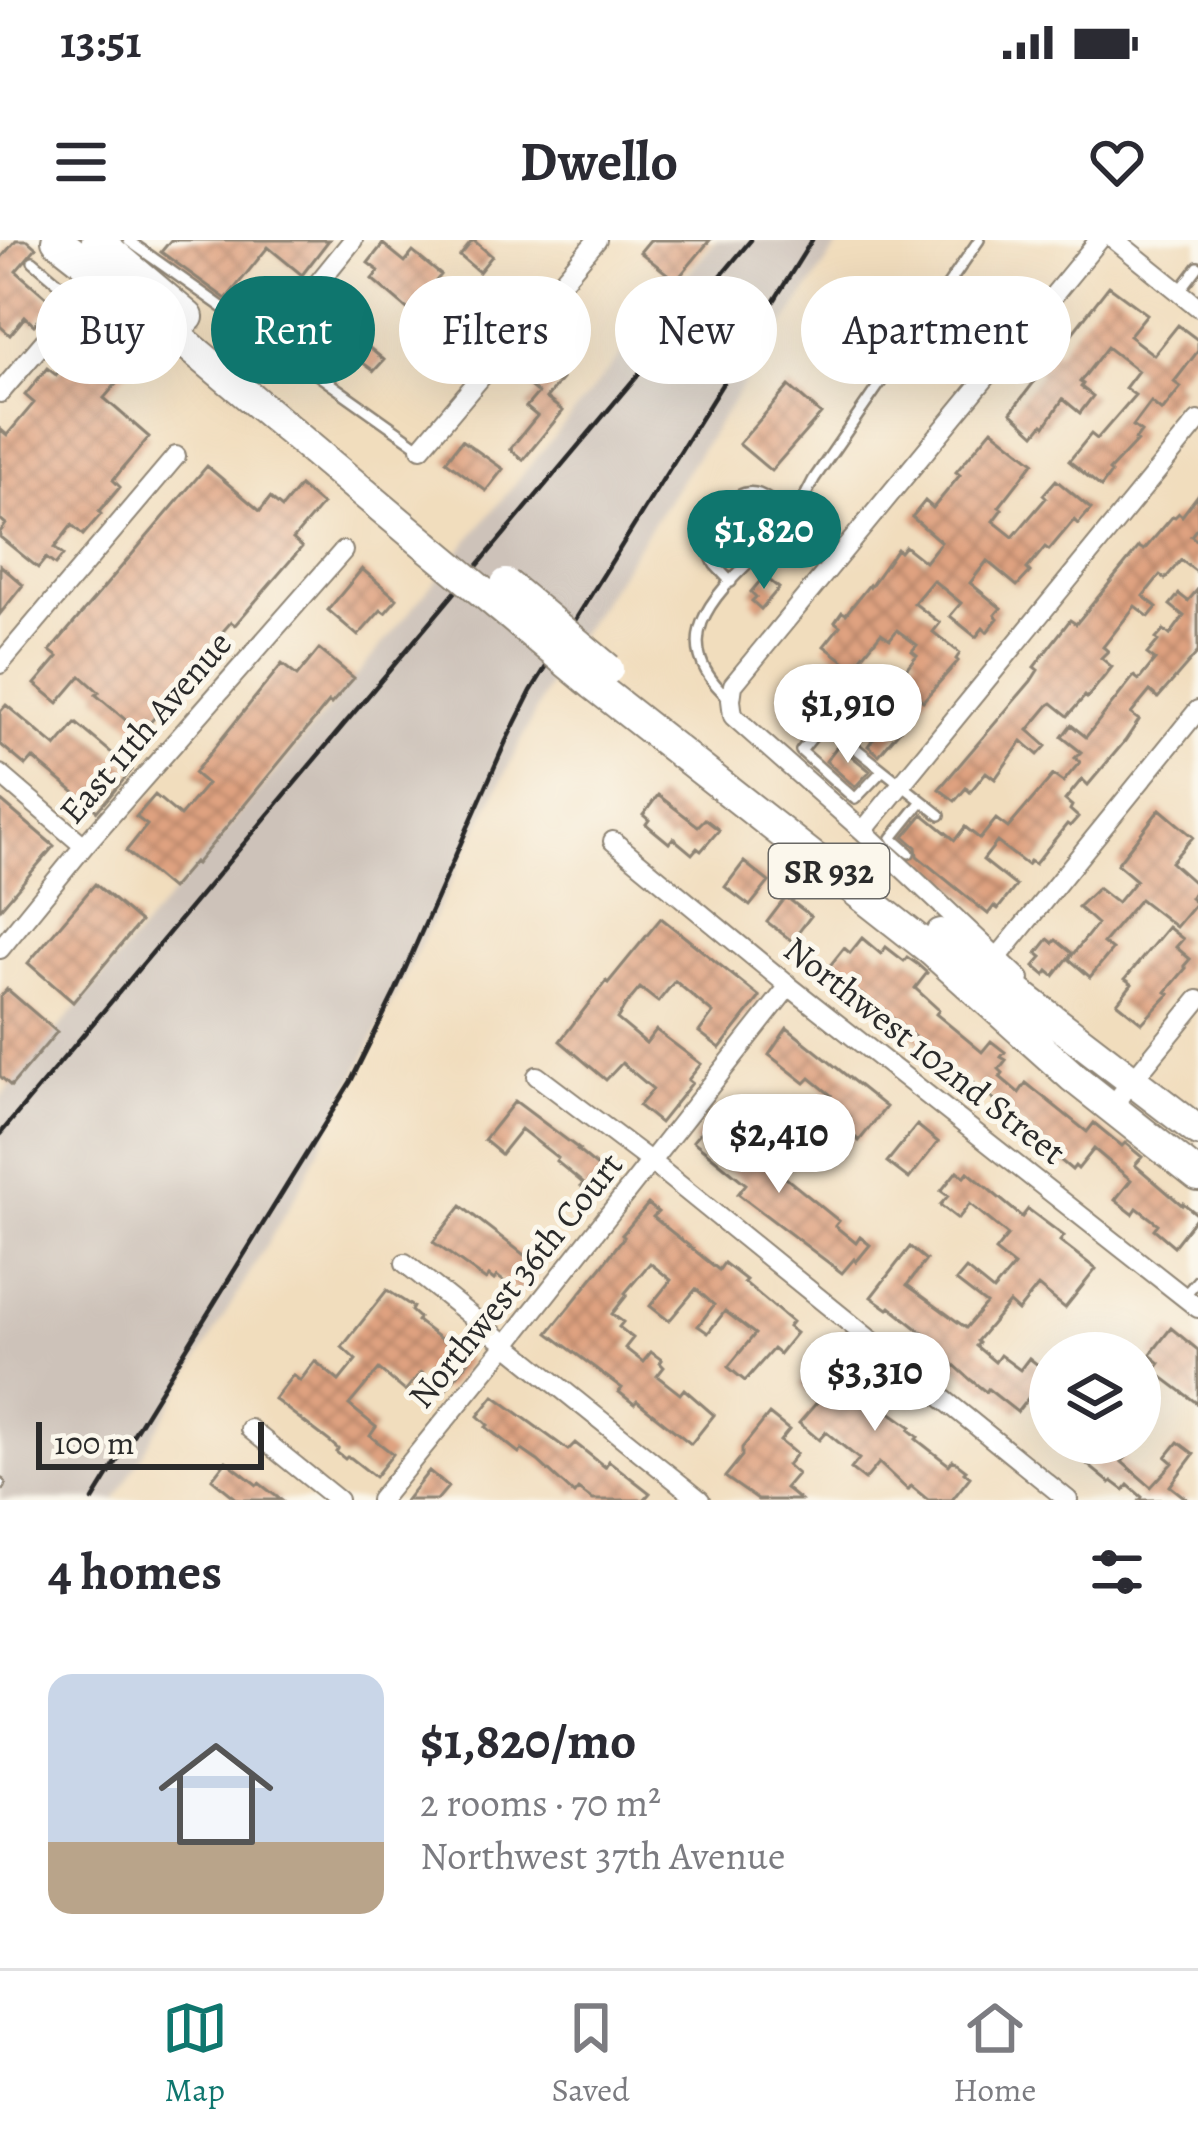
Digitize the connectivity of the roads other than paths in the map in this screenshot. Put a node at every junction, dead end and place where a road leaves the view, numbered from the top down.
1 (57, 240) edge
2 (353, 240) edge
3 (597, 240) edge
4 (979, 240) edge
5 (1099, 240) edge
6 (1120, 241) edge
7 (115, 251) edge
8 (33, 261) dead end
9 (1198, 267) edge
10 (51, 276) edge
11 (97, 276) edge
12 (324, 276) edge
13 (1179, 292) junction
14 (211, 306) edge
15 (1198, 307) edge
16 (36, 351) edge
17 (332, 384) edge
18 (0, 393) edge
19 (1198, 421) edge
20 (422, 448) joint
21 (176, 456) dead end
22 (792, 518) junction
23 (343, 551) dead end
24 (731, 582) junction
25 (0, 664) edge
26 (601, 677) junction
27 (732, 692) junction
28 (1198, 710) edge
29 (883, 770) junction
30 (0, 774) edge
31 (902, 784) junction
32 (922, 801) junction
33 (940, 815) dead end
34 (863, 831) junction
35 (614, 841) dead end
36 (84, 846) junction
37 (909, 853) dead end
38 (0, 949) edge
39 (998, 957) junction
40 (789, 986) junction
41 (1198, 1000) edge
42 (1064, 1027) junction
43 (537, 1076) dead end
44 (1133, 1079) junction
45 (1111, 1107) junction
46 (1198, 1130) edge
47 (651, 1162) junction
48 (1198, 1176) edge
49 (404, 1263) dead end
50 (1198, 1280) edge
51 (1191, 1302) edge
52 (507, 1344) junction
53 (250, 1429) dead end
54 (689, 1496) edge
55 (338, 1500) edge
56 (380, 1500) edge
57 (1068, 1500) edge

1 - 7 main road, SR 932
2 - 12 street
3 - 20 street
4 - 22 lane
5 - 27 street
6 - 13 street
7 - 11 street
7 - 14 lane
7 - 26 main road, SR 932, bridge
8 - 10 lane
9 - 13 lane
13 - 15 street
16 - 18 street
17 - 20 lane
19 - 31 street
21 - 25 street
22 - 24 lane
22 - 24 lane
23 - 36 street, East 11th Avenue
24 - 27 lane
26 - 42 main road, SR 932
26 - 45 main road, SR 932
27 - 34 street
28 - 39 street
29 - 29 lane
29 - 31 lane
30 - 36 street
31 - 32 lane
31 - 34 street
32 - 33 lane
32 - 37 lane
34 - 39 street
35 - 40 street, Northwest 102nd Street
36 - 38 street, East 11th Avenue
39 - 42 street
40 - 47 street, Northwest 36th Court
40 - 51 street, Northwest 102nd Street
41 - 44 street
42 - 44 main road, SR 932
43 - 47 street
44 - 45 street
44 - 46 main road, SR 932
45 - 48 main road, SR 932
47 - 52 street, Northwest 36th Court
47 - 57 street
49 - 52 street
50 - 51 lane
52 - 54 street
52 - 56 street, Northwest 36th Court
53 - 55 street

